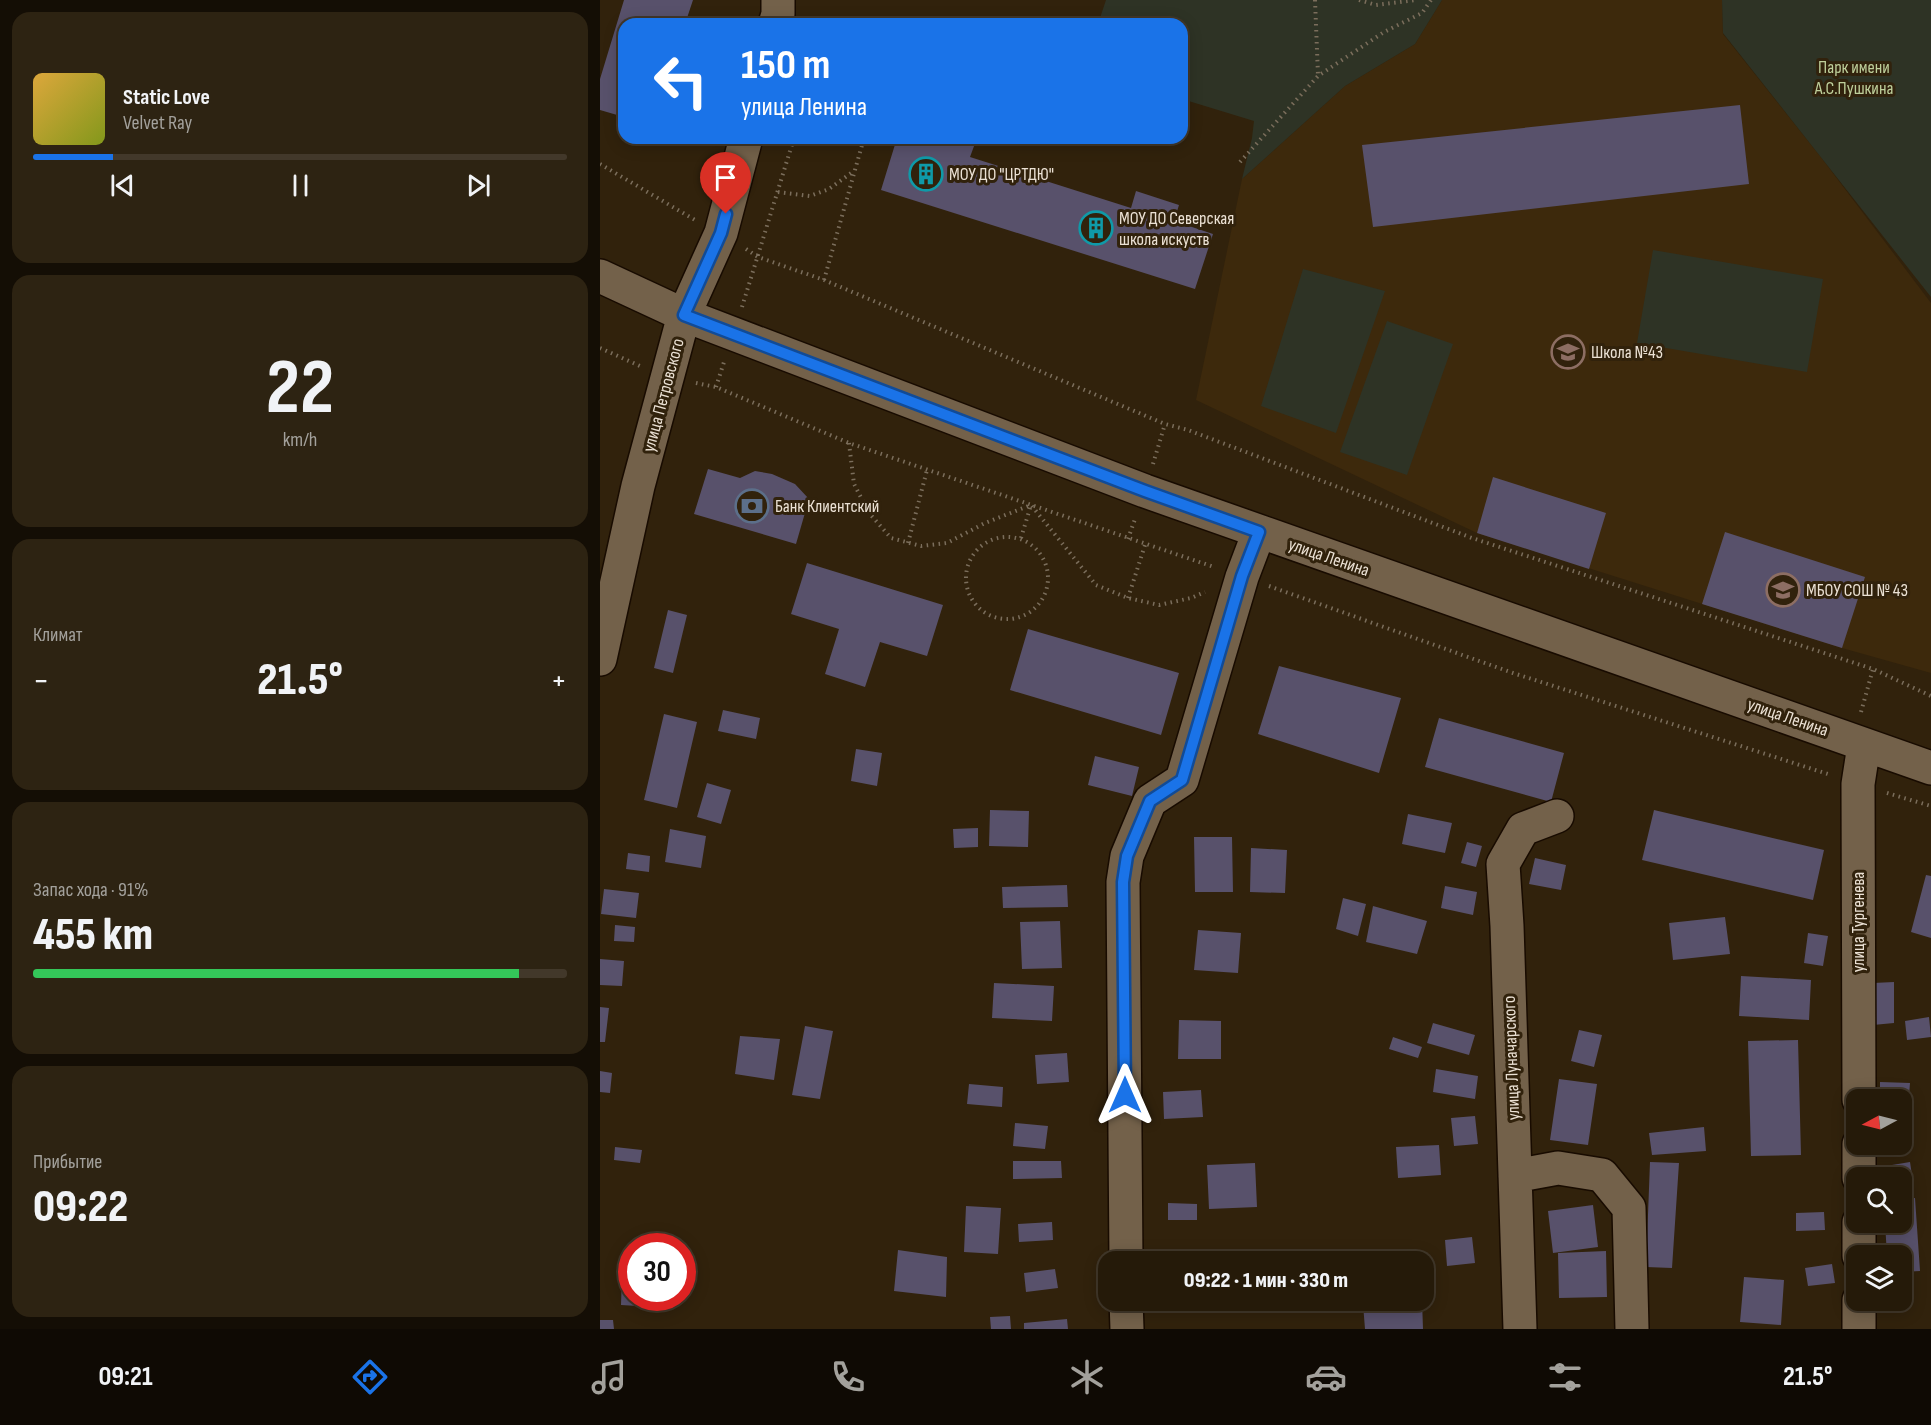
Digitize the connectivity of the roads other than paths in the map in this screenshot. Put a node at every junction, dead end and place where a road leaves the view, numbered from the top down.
1 (778, 0) edge
2 (777, 18) edge
3 (744, 144) edge
4 (600, 276) edge
5 (684, 315) junction
6 (1259, 532) junction
7 (600, 659) edge
8 (1864, 745) junction
9 (1931, 768) edge
10 (1557, 816) dead end
11 (1859, 1089) edge
12 (1515, 1176) junction
13 (1126, 1251) edge
14 (1126, 1311) edge
15 (1859, 1311) edge
16 (1127, 1329) edge
17 (1520, 1329) edge
18 (1632, 1329) edge
19 (1859, 1329) edge

1 - 2 street
3 - 5 street, улица Петровского
4 - 5 street, улица Ленина
5 - 6 street, улица Ленина
5 - 7 street, улица Петровского
6 - 8 street, улица Ленина
6 - 13 street
8 - 9 street, улица Ленина
8 - 11 street, улица Тургенева
10 - 12 street, улица Луначарского
12 - 17 street, улица Луначарского
12 - 18 street
14 - 16 street
15 - 19 street

